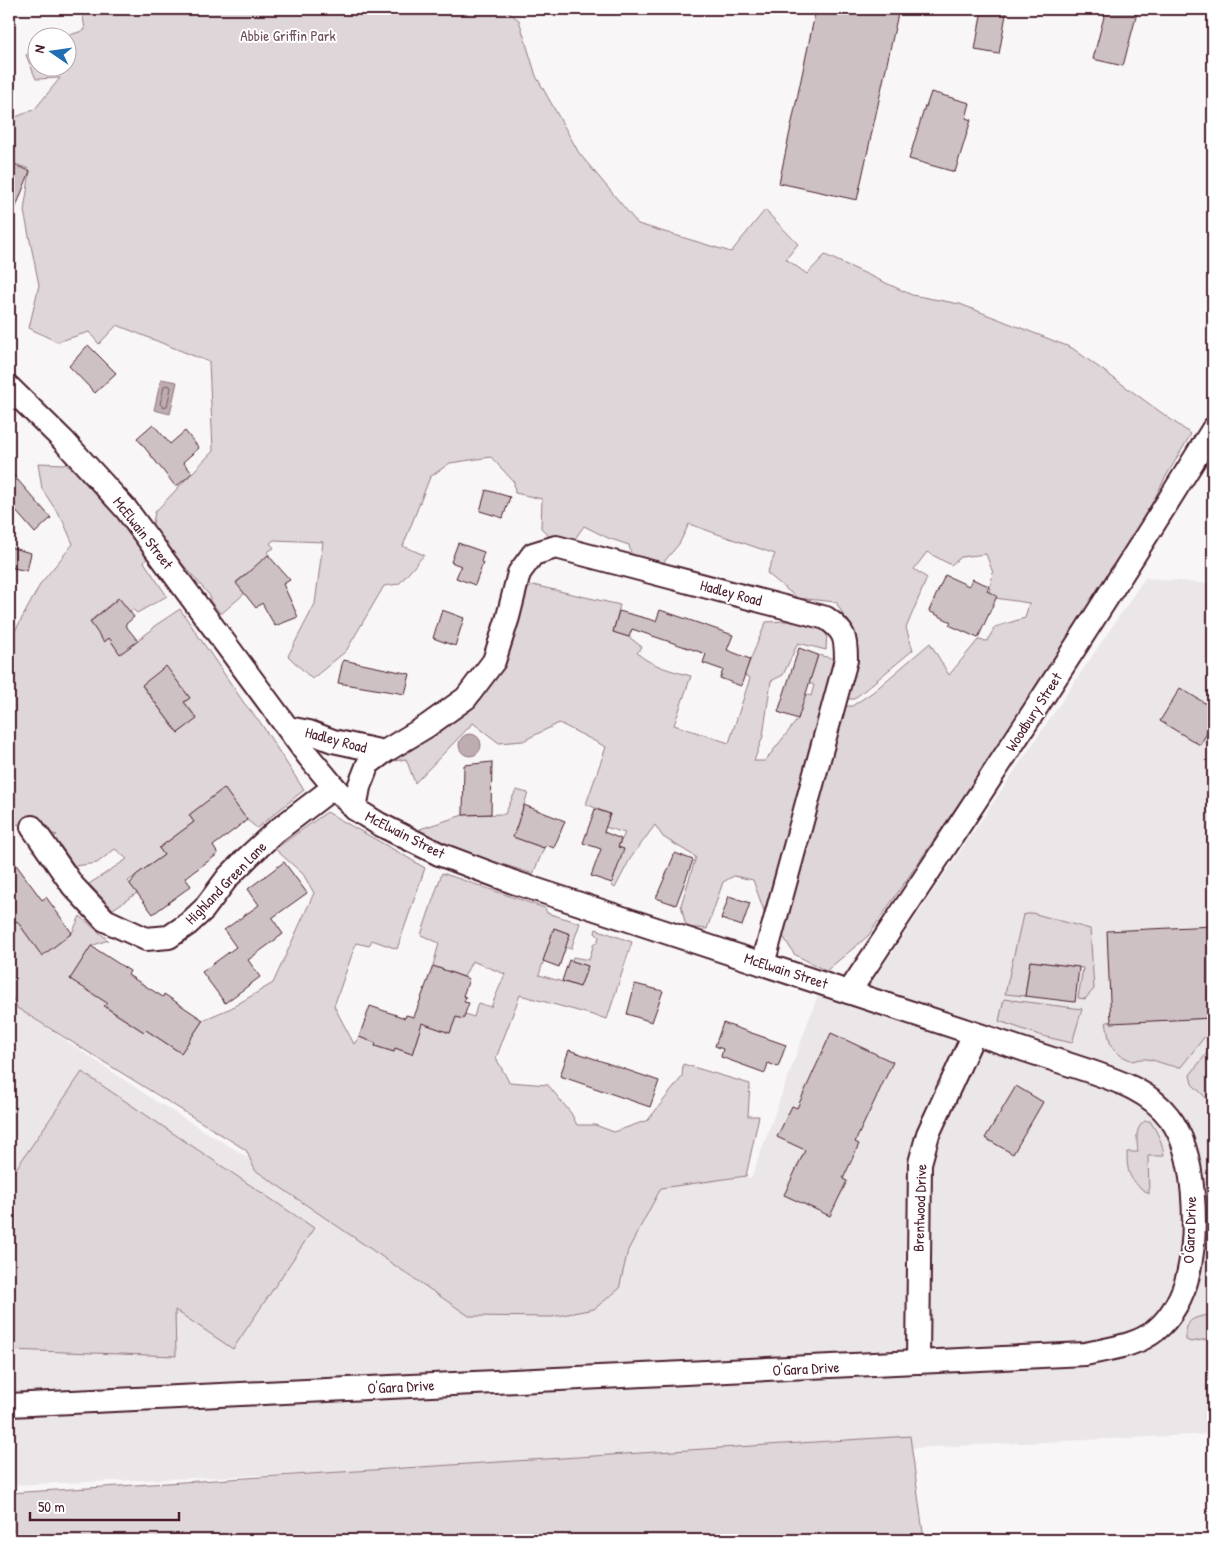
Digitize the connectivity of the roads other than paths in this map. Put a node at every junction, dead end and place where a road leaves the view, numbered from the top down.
1 (13, 397) edge
2 (1213, 429) edge
3 (288, 728) junction
4 (384, 752) junction
5 (334, 787) junction
6 (355, 809) junction
7 (32, 827) dead end
8 (763, 964) junction
9 (849, 992) junction
10 (974, 1034) junction
11 (918, 1362) junction
12 (9, 1405) edge

1 - 3 street, McElwain Street
2 - 9 street, Woodbury Street
3 - 4 street, Hadley Road
3 - 5 street, McElwain Street
4 - 6 street, Hadley Road
4 - 8 street, Hadley Road
5 - 6 street, McElwain Street
5 - 7 street, Highland Green Lane
6 - 8 street, McElwain Street
8 - 9 street, McElwain Street
9 - 10 street, McElwain Street
10 - 11 street, Brentwood Drive
10 - 11 street, O'Gara Drive
11 - 12 street, O'Gara Drive

